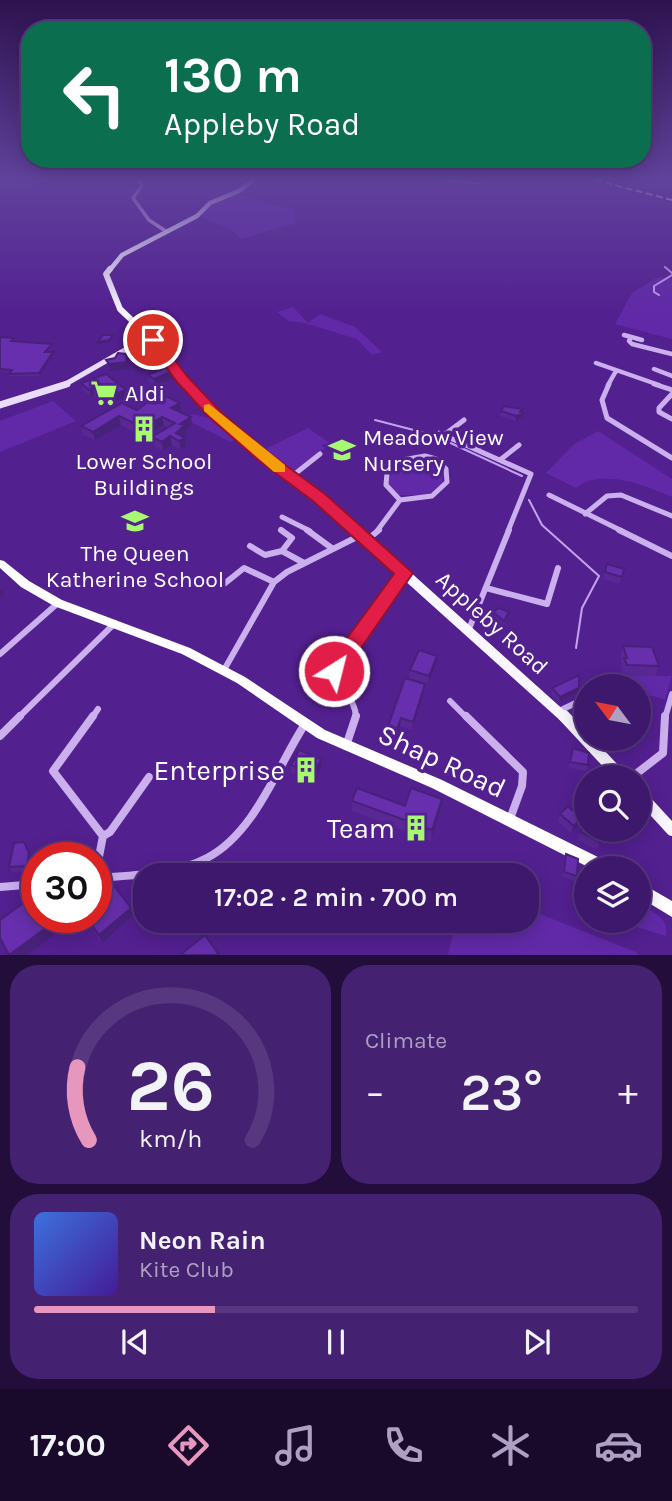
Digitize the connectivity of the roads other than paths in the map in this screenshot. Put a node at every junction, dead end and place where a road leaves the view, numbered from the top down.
1 (158, 225) edge
2 (181, 225) edge
3 (167, 232) junction
4 (624, 335) dead end
5 (631, 337) junction
6 (153, 340) junction
7 (642, 340) dead end
8 (661, 342) dead end
9 (633, 344) junction
10 (657, 349) junction
11 (629, 353) dead end
12 (672, 355) edge
13 (596, 363) dead end
14 (654, 369) dead end
15 (617, 371) junction
16 (672, 376) edge
17 (672, 383) edge
18 (670, 391) edge
19 (0, 405) edge
20 (672, 419) edge
21 (464, 420) dead end
22 (493, 436) dead end
23 (519, 445) dead end
24 (476, 449) junction
25 (320, 454) dead end
26 (672, 458) edge
27 (500, 460) junction
28 (290, 477) junction
29 (549, 495) dead end
30 (400, 500) junction
31 (585, 513) junction
32 (282, 516) dead end
33 (672, 516) edge
34 (281, 530) dead end
35 (364, 537) junction
36 (250, 547) dead end
37 (333, 549) junction
38 (282, 551) junction
39 (672, 556) edge
40 (304, 563) junction
41 (558, 568) dead end
42 (2, 569) edge
43 (404, 573) junction
44 (274, 582) junction
45 (224, 584) dead end
46 (486, 587) junction
47 (58, 603) junction
48 (115, 623) junction
49 (469, 629) junction
50 (0, 654) edge
51 (224, 670) junction
52 (672, 694) edge
53 (450, 701) dead end
54 (574, 704) edge
55 (98, 709) dead end
56 (559, 711) junction
57 (305, 724) junction
58 (0, 736) edge
59 (346, 746) junction
60 (610, 765) edge
61 (648, 765) edge
62 (149, 777) dead end
63 (651, 807) edge
64 (509, 821) junction
65 (672, 830) edge
66 (103, 836) junction
67 (102, 842) edge
68 (580, 856) edge
69 (112, 875) edge
70 (21, 886) edge
71 (0, 889) edge
72 (651, 897) edge
73 (672, 910) edge

1 - 3 street
2 - 3 main road, Appleby Road
3 - 6 main road, Appleby Road
4 - 5 street
5 - 7 street
5 - 9 street
6 - 19 street
6 - 28 main road, Appleby Road
8 - 10 street
9 - 10 street
9 - 11 street
10 - 12 street
13 - 15 street
14 - 16 street
15 - 18 street
15 - 26 street
17 - 18 street
18 - 20 street
21 - 24 street
22 - 24 street
23 - 27 street
24 - 27 street
25 - 28 street
27 - 46 street
28 - 35 main road, Appleby Road
29 - 31 street
30 - 30 street
30 - 35 street
31 - 33 street
31 - 39 street
32 - 37 street
34 - 38 street
35 - 37 street
35 - 43 main road, Appleby Road
36 - 38 street
37 - 40 street
38 - 40 street
40 - 44 street
41 - 46 street
42 - 47 highway, Shap Road
43 - 49 main road, Appleby Road
43 - 59 street
44 - 45 street
44 - 51 street
46 - 49 street
47 - 48 highway, Shap Road
47 - 50 street
48 - 51 highway, Shap Road
48 - 58 street
49 - 56 main road, Appleby Road
51 - 57 highway, Shap Road
52 - 61 street
53 - 64 street
54 - 56 street
55 - 66 street
56 - 60 main road, Appleby Road
57 - 59 highway, Shap Road
57 - 69 street
59 - 64 highway, Shap Road
62 - 66 street
63 - 65 main road
64 - 68 highway, Shap Road
66 - 67 street
70 - 71 street
72 - 73 highway

